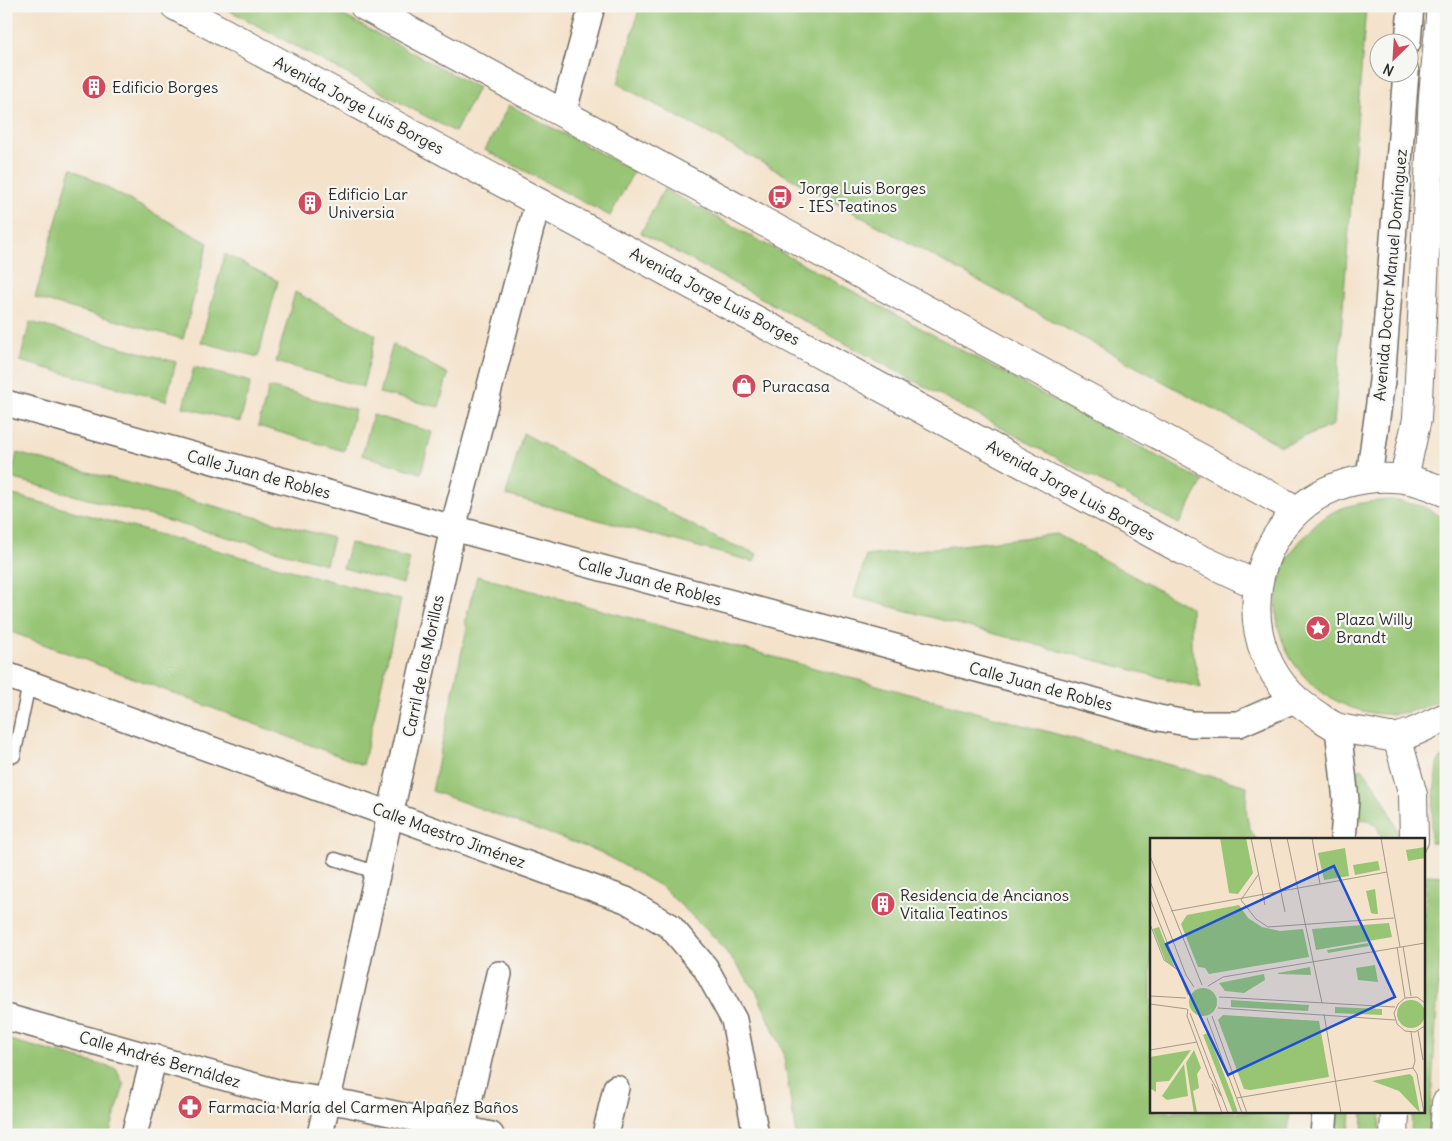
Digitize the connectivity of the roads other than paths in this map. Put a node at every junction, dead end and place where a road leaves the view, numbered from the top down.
1 (175, 6) edge
2 (364, 6) edge
3 (592, 6) edge
4 (1411, 6) edge
5 (1442, 6) edge
6 (1409, 32) edge
7 (1405, 82) edge
8 (563, 114) junction
9 (538, 201) junction
10 (6, 403) edge
11 (1369, 477) junction
12 (1404, 478) junction
13 (1446, 493) edge
14 (1297, 510) junction
15 (453, 528) junction
16 (1256, 585) junction
17 (6, 676) edge
18 (29, 684) junction
19 (1294, 700) junction
20 (1446, 717) edge
21 (1338, 728) junction
22 (1397, 737) junction
23 (14, 756) dead end
24 (392, 813) junction
25 (1343, 838) edge
26 (1414, 838) edge
27 (335, 860) dead end
28 (378, 873) junction
29 (499, 974) dead end
30 (6, 1017) edge
31 (154, 1057) junction
32 (616, 1088) dead end
33 (328, 1100) junction
34 (1446, 1102) edge
35 (1325, 1114) edge
36 (1396, 1114) edge
37 (461, 1131) edge
38 (134, 1135) edge
39 (320, 1135) edge
40 (492, 1135) edge
41 (605, 1135) edge
42 (756, 1135) edge
43 (1323, 1135) edge
44 (1394, 1135) edge
45 (1444, 1135) edge

1 - 9 main road, Avenida Jorge Luis Borges
2 - 8 main road
3 - 8 street
4 - 6 street
5 - 12 main road, Avenida Doctor Manuel Domínguez
7 - 11 street, Avenida Doctor Manuel Domínguez
8 - 14 main road
9 - 15 street, Carril de las Morillas
9 - 16 main road, Avenida Jorge Luis Borges
10 - 15 street, Calle Juan de Robles
11 - 12 main road
11 - 14 main road
12 - 13 main road
14 - 16 main road
15 - 19 street, Calle Juan de Robles
15 - 24 street, Carril de las Morillas
16 - 19 main road
17 - 18 street, Calle Maestro Jiménez
18 - 23 lane
18 - 24 street, Calle Maestro Jiménez
19 - 21 main road
20 - 22 main road
21 - 22 main road
21 - 25 street
22 - 26 main road
24 - 28 street, Carril de las Morillas
24 - 42 street, Calle Maestro Jiménez
27 - 28 lane
28 - 33 street, Carril de las Morillas
29 - 37 street
30 - 31 street, Calle Andrés Bernáldez
31 - 33 street, Calle Andrés Bernáldez
31 - 38 street
32 - 41 street
33 - 37 street, Calle Andrés Bernáldez
33 - 39 street, Carril de las Morillas
34 - 45 main road
35 - 43 street
36 - 44 main road
37 - 40 street, Calle Andrés Bernáldez

